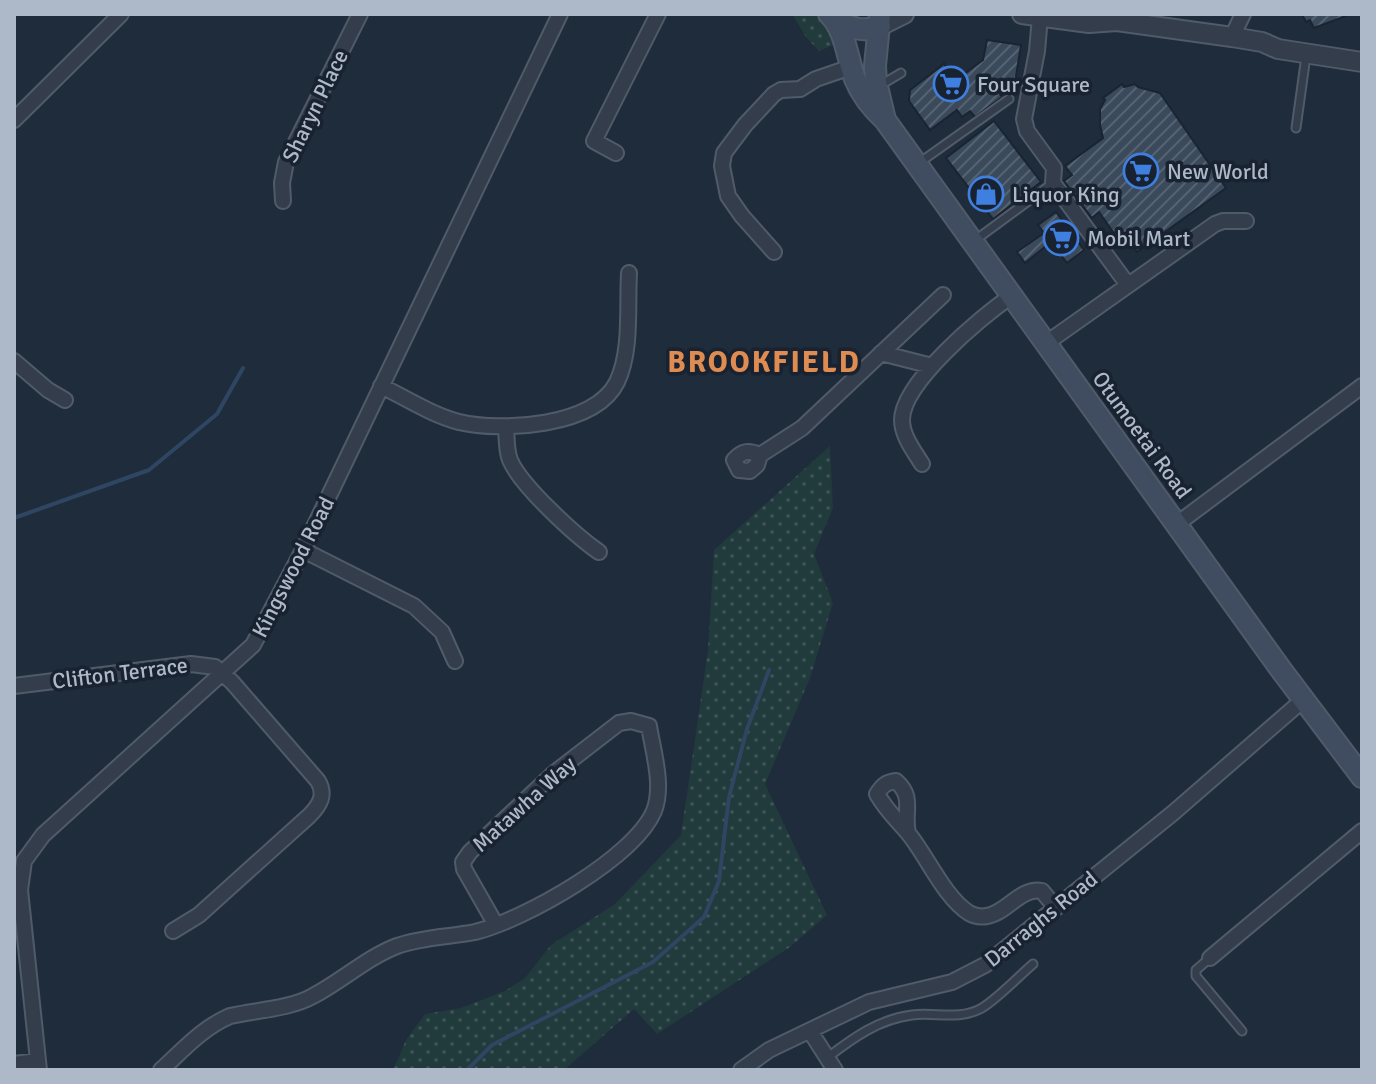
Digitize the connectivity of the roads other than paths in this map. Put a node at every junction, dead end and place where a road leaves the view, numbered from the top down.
1 (121, 14) edge
2 (360, 14) edge
3 (560, 14) edge
4 (658, 14) edge
5 (904, 14) edge
6 (1099, 14) edge
7 (1243, 14) edge
8 (832, 16) edge
9 (1031, 16) edge
10 (880, 20) edge
11 (1117, 21) junction
12 (1232, 37) junction
13 (1306, 53) junction
14 (1362, 62) edge
15 (851, 67) junction
16 (901, 73) dead end
17 (877, 87) junction
18 (1009, 99) dead end
19 (14, 120) edge
20 (885, 120) junction
21 (1296, 128) dead end
22 (616, 153) dead end
23 (917, 164) junction
24 (1053, 183) junction
25 (283, 201) dead end
26 (1246, 221) dead end
27 (971, 242) junction
28 (774, 252) dead end
29 (629, 273) dead end
30 (1128, 285) junction
31 (943, 295) dead end
32 (1010, 297) junction
33 (1045, 344) junction
34 (881, 353) junction
35 (14, 361) edge
36 (932, 366) junction
37 (381, 386) junction
38 (1362, 386) edge
39 (65, 400) dead end
40 (506, 428) junction
41 (760, 455) dead end
42 (922, 464) dead end
43 (1177, 524) junction
44 (303, 550) junction
45 (599, 552) dead end
46 (455, 661) dead end
47 (223, 674) junction
48 (14, 686) edge
49 (1303, 700) junction
50 (1362, 777) edge
51 (1362, 831) edge
52 (908, 833) dead end
53 (1056, 908) junction
54 (19, 922) edge
55 (496, 925) junction
56 (173, 931) dead end
57 (1210, 958) joint
58 (1033, 964) dead end
59 (810, 1031) junction
60 (1242, 1031) dead end
61 (14, 1064) edge
62 (830, 1064) edge
63 (38, 1066) edge
64 (161, 1070) edge
65 (741, 1070) edge

1 - 19 street
2 - 25 street, Sharyn Place
3 - 37 street, Kingswood Road
4 - 22 street
5 - 10 street
6 - 11 street
7 - 12 street
8 - 10 main road
8 - 15 main road, Otumoetai Road
9 - 11 street
9 - 24 street
10 - 17 main road, Otumoetai Road
11 - 12 street
12 - 13 street
13 - 14 street
13 - 21 lane
15 - 20 main road, Otumoetai Road
15 - 28 street
16 - 17 lane
17 - 20 main road, Otumoetai Road
18 - 23 lane
20 - 23 main road, Otumoetai Road
23 - 27 main road, Otumoetai Road
24 - 27 lane
24 - 30 street
26 - 30 street
27 - 32 main road, Otumoetai Road
29 - 40 street
30 - 33 street
31 - 34 street
32 - 33 main road, Otumoetai Road
32 - 36 street
33 - 43 main road, Otumoetai Road
34 - 36 street
34 - 41 street
35 - 39 street
36 - 42 street
37 - 40 street
37 - 44 street, Kingswood Road
38 - 43 street
40 - 45 street
43 - 49 main road, Otumoetai Road
44 - 46 street
44 - 47 street, Kingswood Road
47 - 48 street, Clifton Terrace
47 - 54 street, Kingswood Road
47 - 56 street
49 - 50 main road, Otumoetai Road
49 - 53 street, Darraghs Road
51 - 57 street
52 - 53 street
53 - 59 street, Darraghs Road
54 - 63 street, Kingswood Road
55 - 55 street, Matawha Way
55 - 64 street
57 - 60 lane
58 - 62 lane
59 - 62 street
59 - 65 street, Darraghs Road
61 - 63 street

